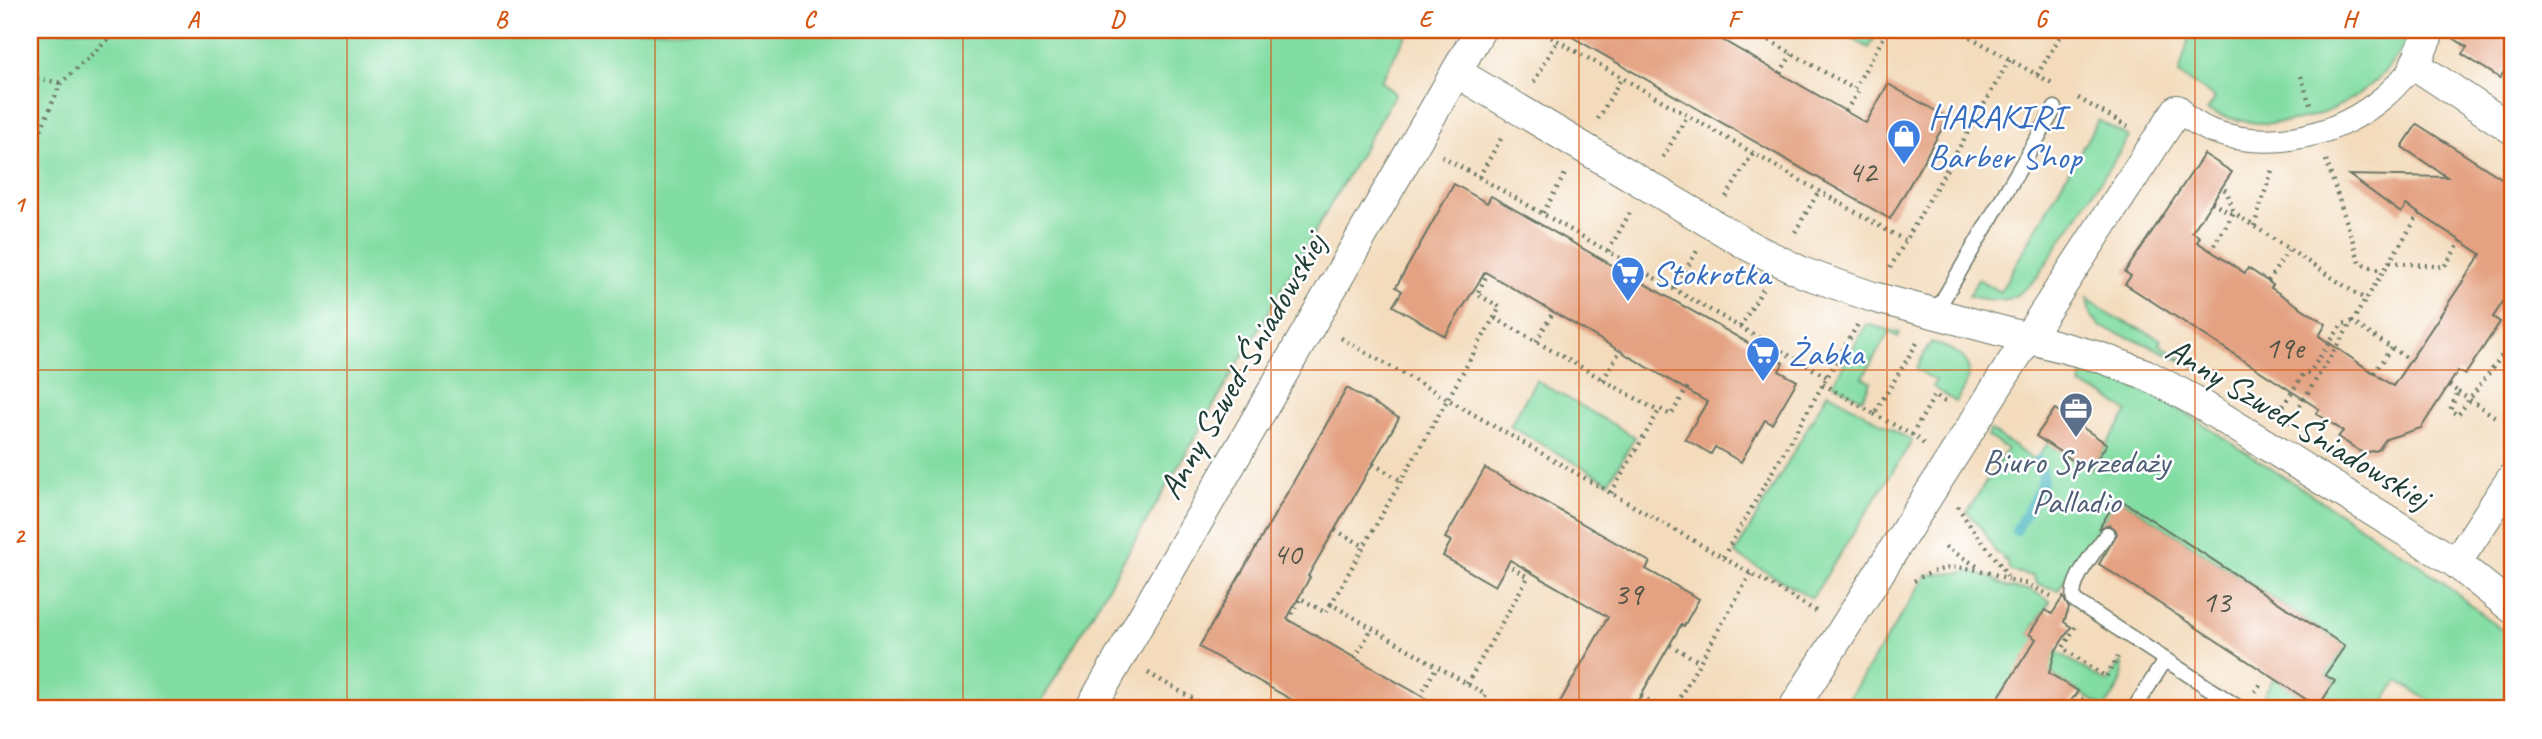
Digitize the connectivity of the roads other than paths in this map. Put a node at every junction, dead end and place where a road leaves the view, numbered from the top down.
1 (1480, 30) edge
2 (2430, 30) edge
3 (2415, 65) junction
4 (1456, 72) junction
5 (2055, 108) dead end
6 (2177, 110) joint
7 (2512, 129) edge
8 (1934, 315) junction
9 (2027, 339) junction
10 (2512, 478) edge
11 (2107, 534) dead end
12 (2456, 563) junction
13 (2512, 608) edge
14 (2165, 660) junction
15 (1100, 706) edge
16 (1793, 709) edge
17 (2134, 709) edge
18 (2241, 709) edge

1 - 4 street, Anny Szwed-Śniadowskiej
2 - 3 street
3 - 6 street
3 - 7 street
4 - 8 street, Anny Szwed-Śniadowskiej
4 - 15 street, Anny Szwed-Śniadowskiej
5 - 8 lane
6 - 9 street
8 - 9 street, Anny Szwed-Śniadowskiej
9 - 12 street, Anny Szwed-Śniadowskiej
9 - 16 street
10 - 12 street
11 - 14 lane
12 - 13 street, Anny Szwed-Śniadowskiej
14 - 17 lane
14 - 18 lane

